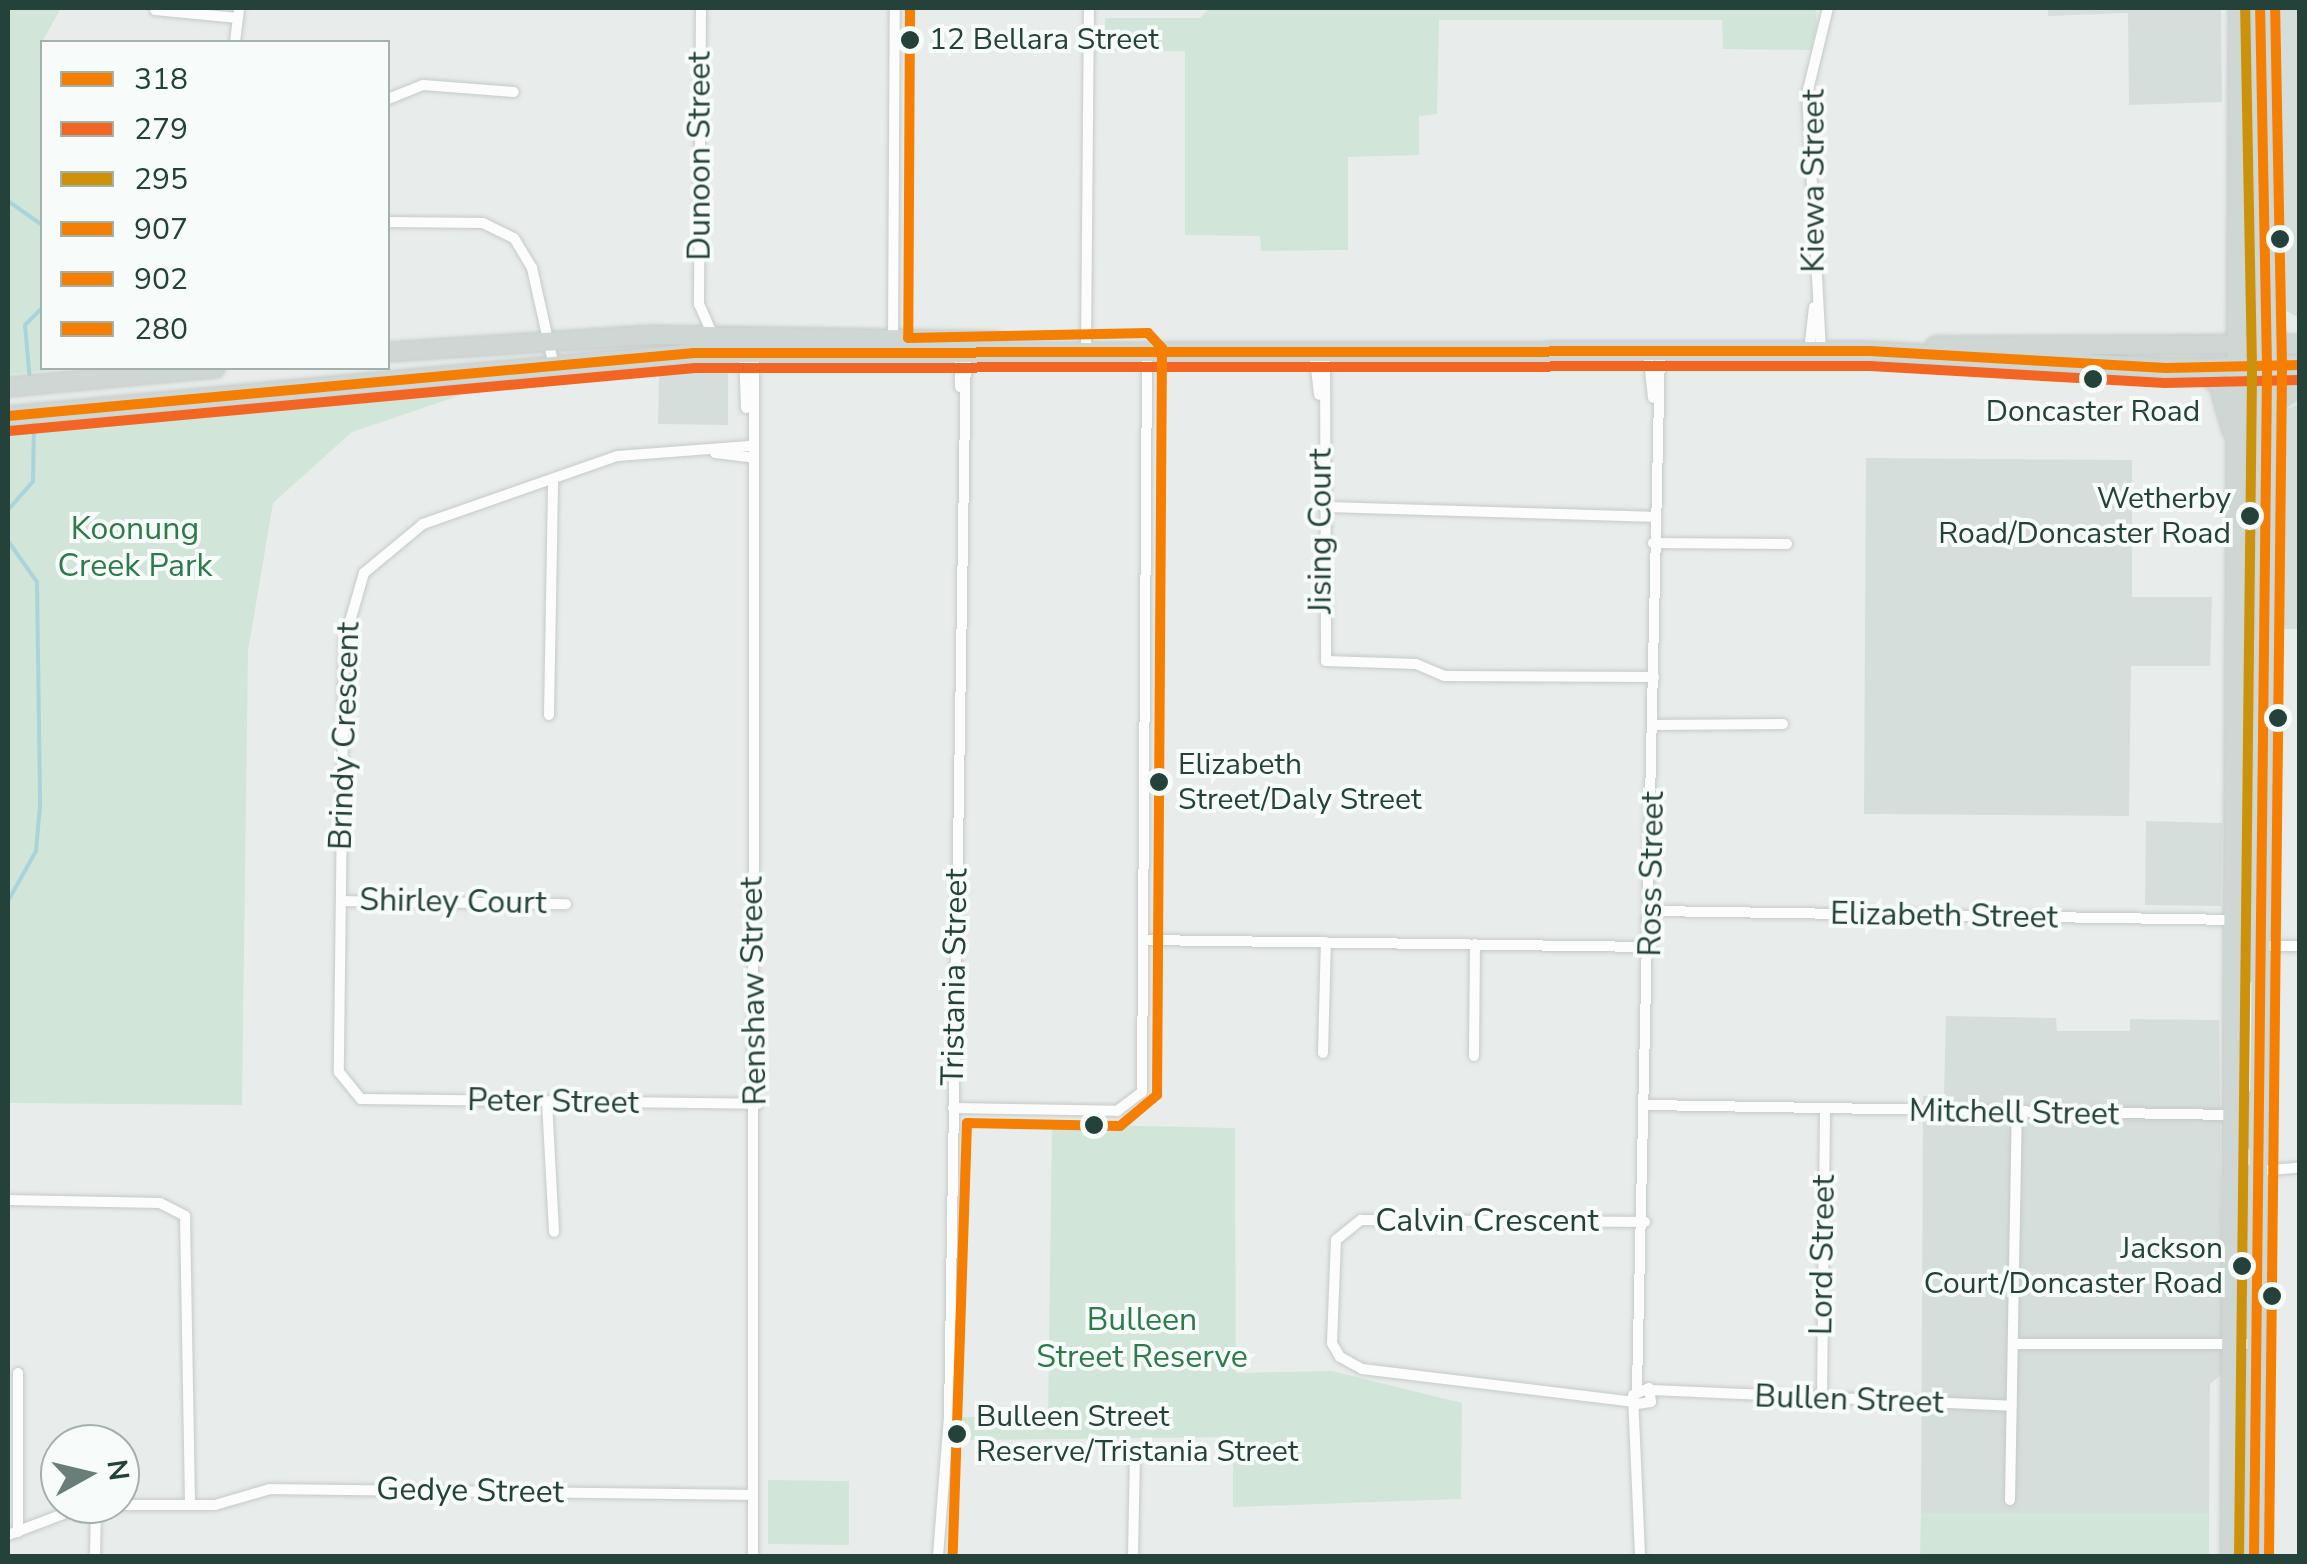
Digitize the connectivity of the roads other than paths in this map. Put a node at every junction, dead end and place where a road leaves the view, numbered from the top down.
1 (701, 8) edge
2 (895, 8) edge
3 (1088, 8) edge
4 (1828, 8) edge
5 (2238, 8) edge
6 (2260, 8) edge
7 (154, 10) dead end
8 (239, 13) edge
9 (235, 40) edge
10 (514, 92) dead end
11 (390, 99) edge
12 (2238, 118) junction
13 (2259, 118) junction
14 (390, 222) edge
15 (699, 304) junction
16 (681, 334) junction
17 (713, 336) junction
18 (749, 336) junction
19 (548, 339) junction
20 (2300, 344) edge
21 (2266, 345) junction
22 (893, 346) junction
23 (2241, 346) junction
24 (963, 348) junction
25 (1086, 348) junction
26 (1147, 348) junction
27 (1320, 349) junction
28 (1654, 350) junction
29 (1815, 351) junction
30 (1870, 351) junction
31 (390, 352) edge
32 (749, 355) junction
33 (553, 362) junction
34 (2300, 365) edge
35 (2266, 366) junction
36 (2241, 368) junction
37 (2199, 369) junction
38 (192, 370) edge
39 (2300, 384) edge
40 (8, 387) edge
41 (2265, 410) junction
42 (8, 416) edge
43 (749, 452) junction
44 (2239, 463) junction
45 (552, 478) junction
46 (2264, 497) junction
47 (1324, 507) junction
48 (1654, 517) junction
49 (1654, 543) junction
50 (1787, 544) dead end
51 (2237, 591) junction
52 (1654, 677) junction
53 (2262, 680) junction
54 (549, 715) dead end
55 (1783, 724) dead end
56 (1654, 725) junction
57 (2237, 803) junction
58 (340, 901) junction
59 (566, 904) dead end
60 (1652, 911) junction
61 (2237, 920) junction
62 (1143, 940) junction
63 (1326, 942) junction
64 (1475, 944) junction
65 (2259, 946) junction
66 (2300, 946) edge
67 (1651, 947) junction
68 (2258, 971) junction
69 (1324, 1053) dead end
70 (1474, 1056) dead end
71 (349, 1094) joint
72 (546, 1102) junction
73 (758, 1104) junction
74 (1647, 1105) junction
75 (953, 1108) junction
76 (1825, 1111) junction
77 (2018, 1113) junction
78 (2233, 1114) junction
79 (2233, 1136) junction
80 (2256, 1165) junction
81 (2298, 1168) edge
82 (8, 1200) edge
83 (1645, 1222) junction
84 (554, 1232) dead end
85 (2013, 1344) junction
86 (2254, 1344) junction
87 (2231, 1345) junction
88 (1340, 1357) joint
89 (18, 1373) dead end
90 (1643, 1396) junction
91 (1822, 1398) junction
92 (2012, 1406) junction
93 (1135, 1452) dead end
94 (754, 1495) junction
95 (2010, 1500) dead end
96 (140, 1504) edge
97 (190, 1505) junction
98 (41, 1524) edge
99 (96, 1524) edge
100 (13, 1534) edge
101 (95, 1556) edge
102 (752, 1556) edge
103 (938, 1556) edge
104 (1133, 1556) edge
105 (1640, 1556) edge
106 (2230, 1556) edge
107 (2254, 1556) edge

1 - 15 street, Dunoon Street
2 - 22 street
3 - 25 street
4 - 29 street, Kiewa Street
5 - 12 main road
6 - 13 main road
7 - 8 street
8 - 9 street
10 - 11 street
12 - 13 main road
12 - 23 main road
13 - 21 main road
14 - 19 street
15 - 16 street, Dunoon Street
15 - 17 street, Dunoon Street
16 - 17 main road
16 - 19 main road
17 - 18 main road
18 - 22 main road
18 - 32 street, Renshaw Street
19 - 31 main road
19 - 33 street
20 - 21 main road
21 - 23 main road
21 - 35 main road
22 - 24 main road
22 - 32 main road
23 - 30 main road
23 - 36 main road
24 - 25 main road
24 - 75 street, Tristania Street
25 - 26 main road
26 - 27 main road
26 - 62 street
27 - 28 main road
27 - 47 street, Jising Court
28 - 29 main road
28 - 48 street, Ross Street
29 - 30 main road
30 - 37 main road
32 - 33 main road
32 - 43 street, Renshaw Street
33 - 42 main road
34 - 35 main road
35 - 36 main road
35 - 41 main road
36 - 37 main road
36 - 44 main road
37 - 44 main road
38 - 40 main road
39 - 41 main road
41 - 46 main road
43 - 45 street, Brindy Crescent
43 - 73 street, Renshaw Street
44 - 51 main road
45 - 54 street
45 - 58 street, Brindy Crescent
46 - 51 main road
46 - 53 main road
47 - 48 street
47 - 52 street, Jising Court
48 - 49 street, Ross Street
49 - 50 street
49 - 52 street, Ross Street
51 - 57 main road
52 - 56 street, Ross Street
53 - 57 main road
53 - 65 main road
55 - 56 street
56 - 60 street, Ross Street
57 - 61 main road
58 - 59 street, Shirley Court
58 - 71 street, Brindy Crescent
60 - 61 street, Elizabeth Street
60 - 67 street, Ross Street
61 - 78 main road
62 - 63 street
62 - 75 street
63 - 64 street
63 - 69 street
64 - 67 street
64 - 70 street
65 - 66 street
65 - 68 main road
67 - 74 street, Ross Street
68 - 78 street
68 - 80 main road
71 - 72 street, Peter Street
72 - 73 street, Peter Street
72 - 84 street
73 - 94 street, Renshaw Street
74 - 76 street, Mitchell Street
74 - 83 street, Ross Street
75 - 103 street, Tristania Street
76 - 77 street, Mitchell Street
76 - 91 street, Lord Street
77 - 78 street, Mitchell Street
77 - 85 street
78 - 79 main road
79 - 80 street
79 - 87 main road
80 - 81 street
80 - 86 main road
82 - 97 street
83 - 88 street, Calvin Crescent
83 - 90 street, Ross Street
85 - 87 street
85 - 92 street
86 - 87 street
86 - 107 main road
87 - 106 main road
88 - 90 street, Bullen Street
89 - 100 street
90 - 91 street, Bullen Street
90 - 105 street, Ross Street
91 - 92 street, Bullen Street
92 - 95 street
93 - 104 street
94 - 97 street, Gedye Street
94 - 102 street, Renshaw Street
96 - 97 street, Gedye Street
98 - 100 street, Gedye Street
99 - 101 street

